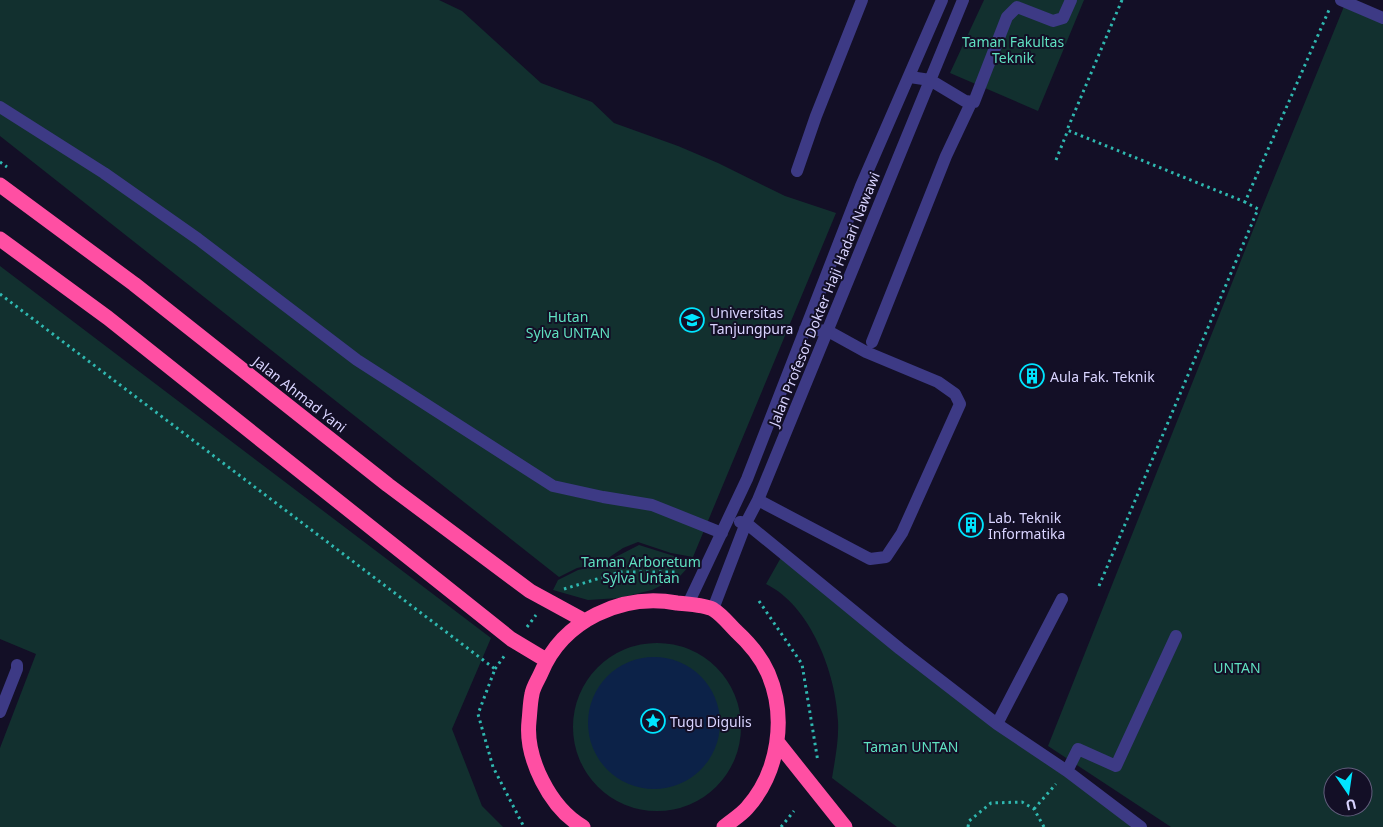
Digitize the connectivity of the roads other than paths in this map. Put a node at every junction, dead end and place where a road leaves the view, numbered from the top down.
1 (862, 0) edge
2 (942, 0) edge
3 (963, 0) edge
4 (1071, 0) edge
5 (1342, 0) edge
6 (1383, 18) edge
7 (910, 77) junction
8 (930, 80) junction
9 (971, 103) junction
10 (0, 107) edge
11 (797, 171) dead end
12 (0, 185) edge
13 (0, 239) edge
14 (805, 330) junction
15 (828, 331) junction
16 (872, 342) dead end
17 (758, 500) junction
18 (746, 523) junction
19 (725, 527) junction
20 (1062, 599) dead end
21 (688, 604) junction
22 (713, 609) junction
23 (584, 620) junction
24 (1176, 636) dead end
25 (546, 660) junction
26 (17, 665) dead end
27 (0, 712) edge
28 (997, 724) junction
29 (778, 743) junction
30 (1067, 771) junction
31 (578, 826) edge
32 (724, 827) edge
33 (845, 827) edge
34 (1141, 827) edge

1 - 11 street
2 - 7 street, Jalan Profesor Dokter Haji Hadari Nawawi
3 - 8 street, Jalan Profesor Dokter Haji Hadari Nawawi
4 - 9 street
5 - 6 street
7 - 8 street
7 - 14 street, Jalan Profesor Dokter Haji Hadari Nawawi
8 - 9 street
8 - 15 street, Jalan Profesor Dokter Haji Hadari Nawawi
9 - 16 street
10 - 19 street
12 - 23 highway, Jalan Ahmad Yani
13 - 25 highway
14 - 15 street
14 - 19 street, Jalan Profesor Dokter Haji Hadari Nawawi
15 - 17 street, Jalan Profesor Dokter Haji Hadari Nawawi
15 - 17 street
17 - 18 street, Jalan Profesor Dokter Haji Hadari Nawawi
18 - 19 street
18 - 22 street, Jalan Profesor Dokter Haji Hadari Nawawi
18 - 28 street
19 - 21 street, Jalan Profesor Dokter Haji Hadari Nawawi
20 - 28 street
21 - 22 highway
21 - 23 highway
22 - 29 highway
23 - 25 highway
24 - 30 street
25 - 31 highway
26 - 27 street
28 - 30 street
29 - 32 highway
29 - 33 highway
30 - 34 street

